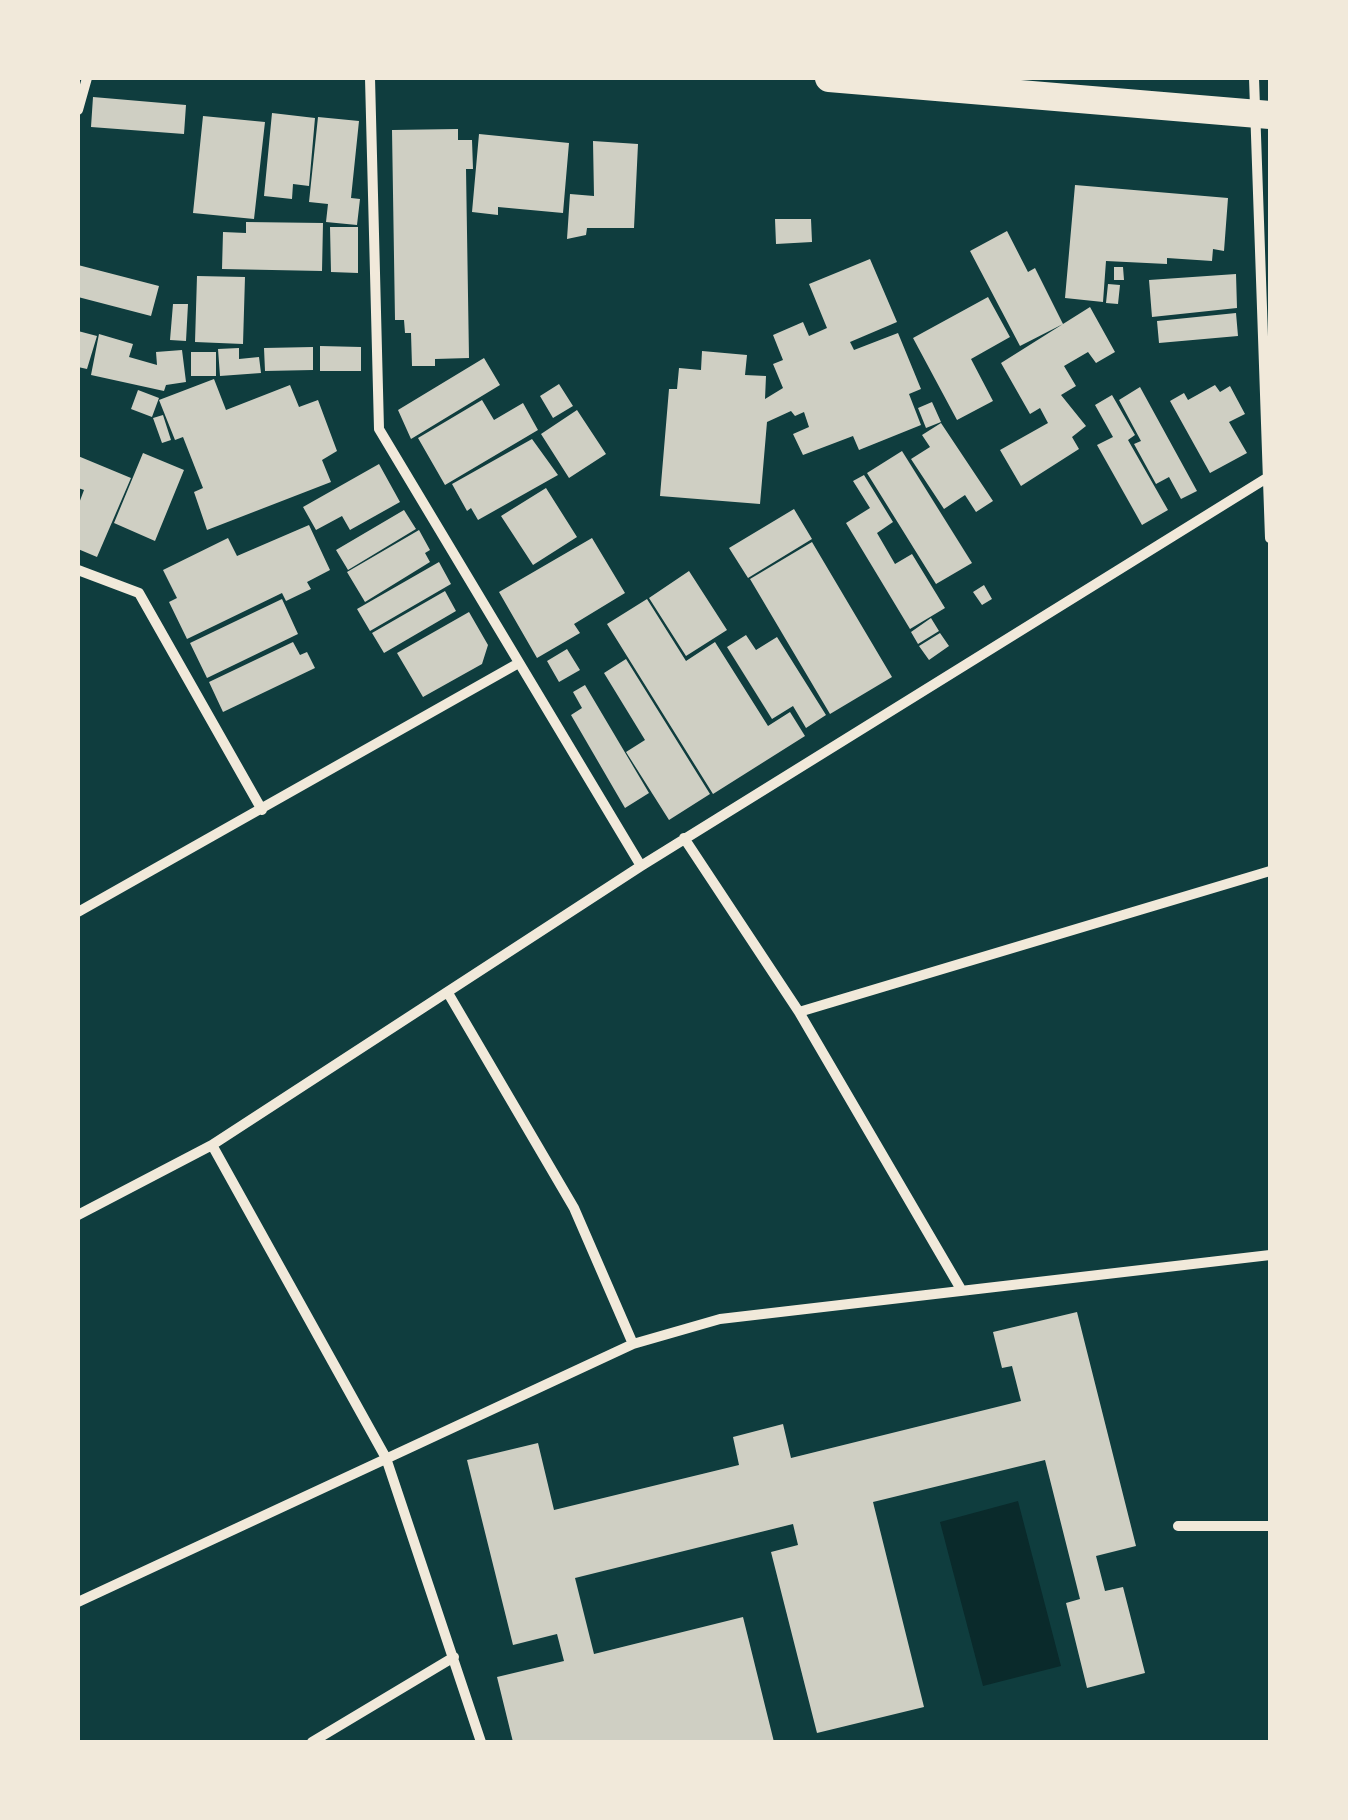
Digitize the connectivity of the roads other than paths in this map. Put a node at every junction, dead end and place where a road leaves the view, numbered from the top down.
1 (88, 78) edge
2 (370, 78) edge
3 (829, 78) edge
4 (1254, 78) edge
5 (78, 110) edge
6 (1262, 114) edge
7 (1268, 477) edge
8 (1270, 538) edge
9 (78, 570) edge
10 (517, 664) junction
11 (262, 810) junction
12 (684, 838) junction
13 (641, 866) junction
14 (1270, 871) edge
15 (78, 912) edge
16 (448, 993) junction
17 (799, 1012) junction
18 (212, 1145) junction
19 (78, 1215) edge
20 (1270, 1255) edge
21 (962, 1291) junction
22 (633, 1344) junction
23 (386, 1458) junction
24 (1178, 1526) dead end
25 (1270, 1526) edge
26 (78, 1602) edge
27 (454, 1657) junction
28 (312, 1742) edge
29 (481, 1742) edge

1 - 5 street
2 - 10 street
3 - 6 highway
4 - 6 street
6 - 7 street
7 - 8 street
7 - 12 street
9 - 11 street
10 - 11 street
10 - 13 street
11 - 15 street
12 - 13 street
12 - 17 street
13 - 16 street
14 - 17 street
16 - 18 street
16 - 22 street
17 - 21 street
18 - 19 street
18 - 23 street
20 - 21 street
21 - 22 street
22 - 23 street
23 - 26 street
23 - 27 street
24 - 25 street
27 - 28 street
27 - 29 street

